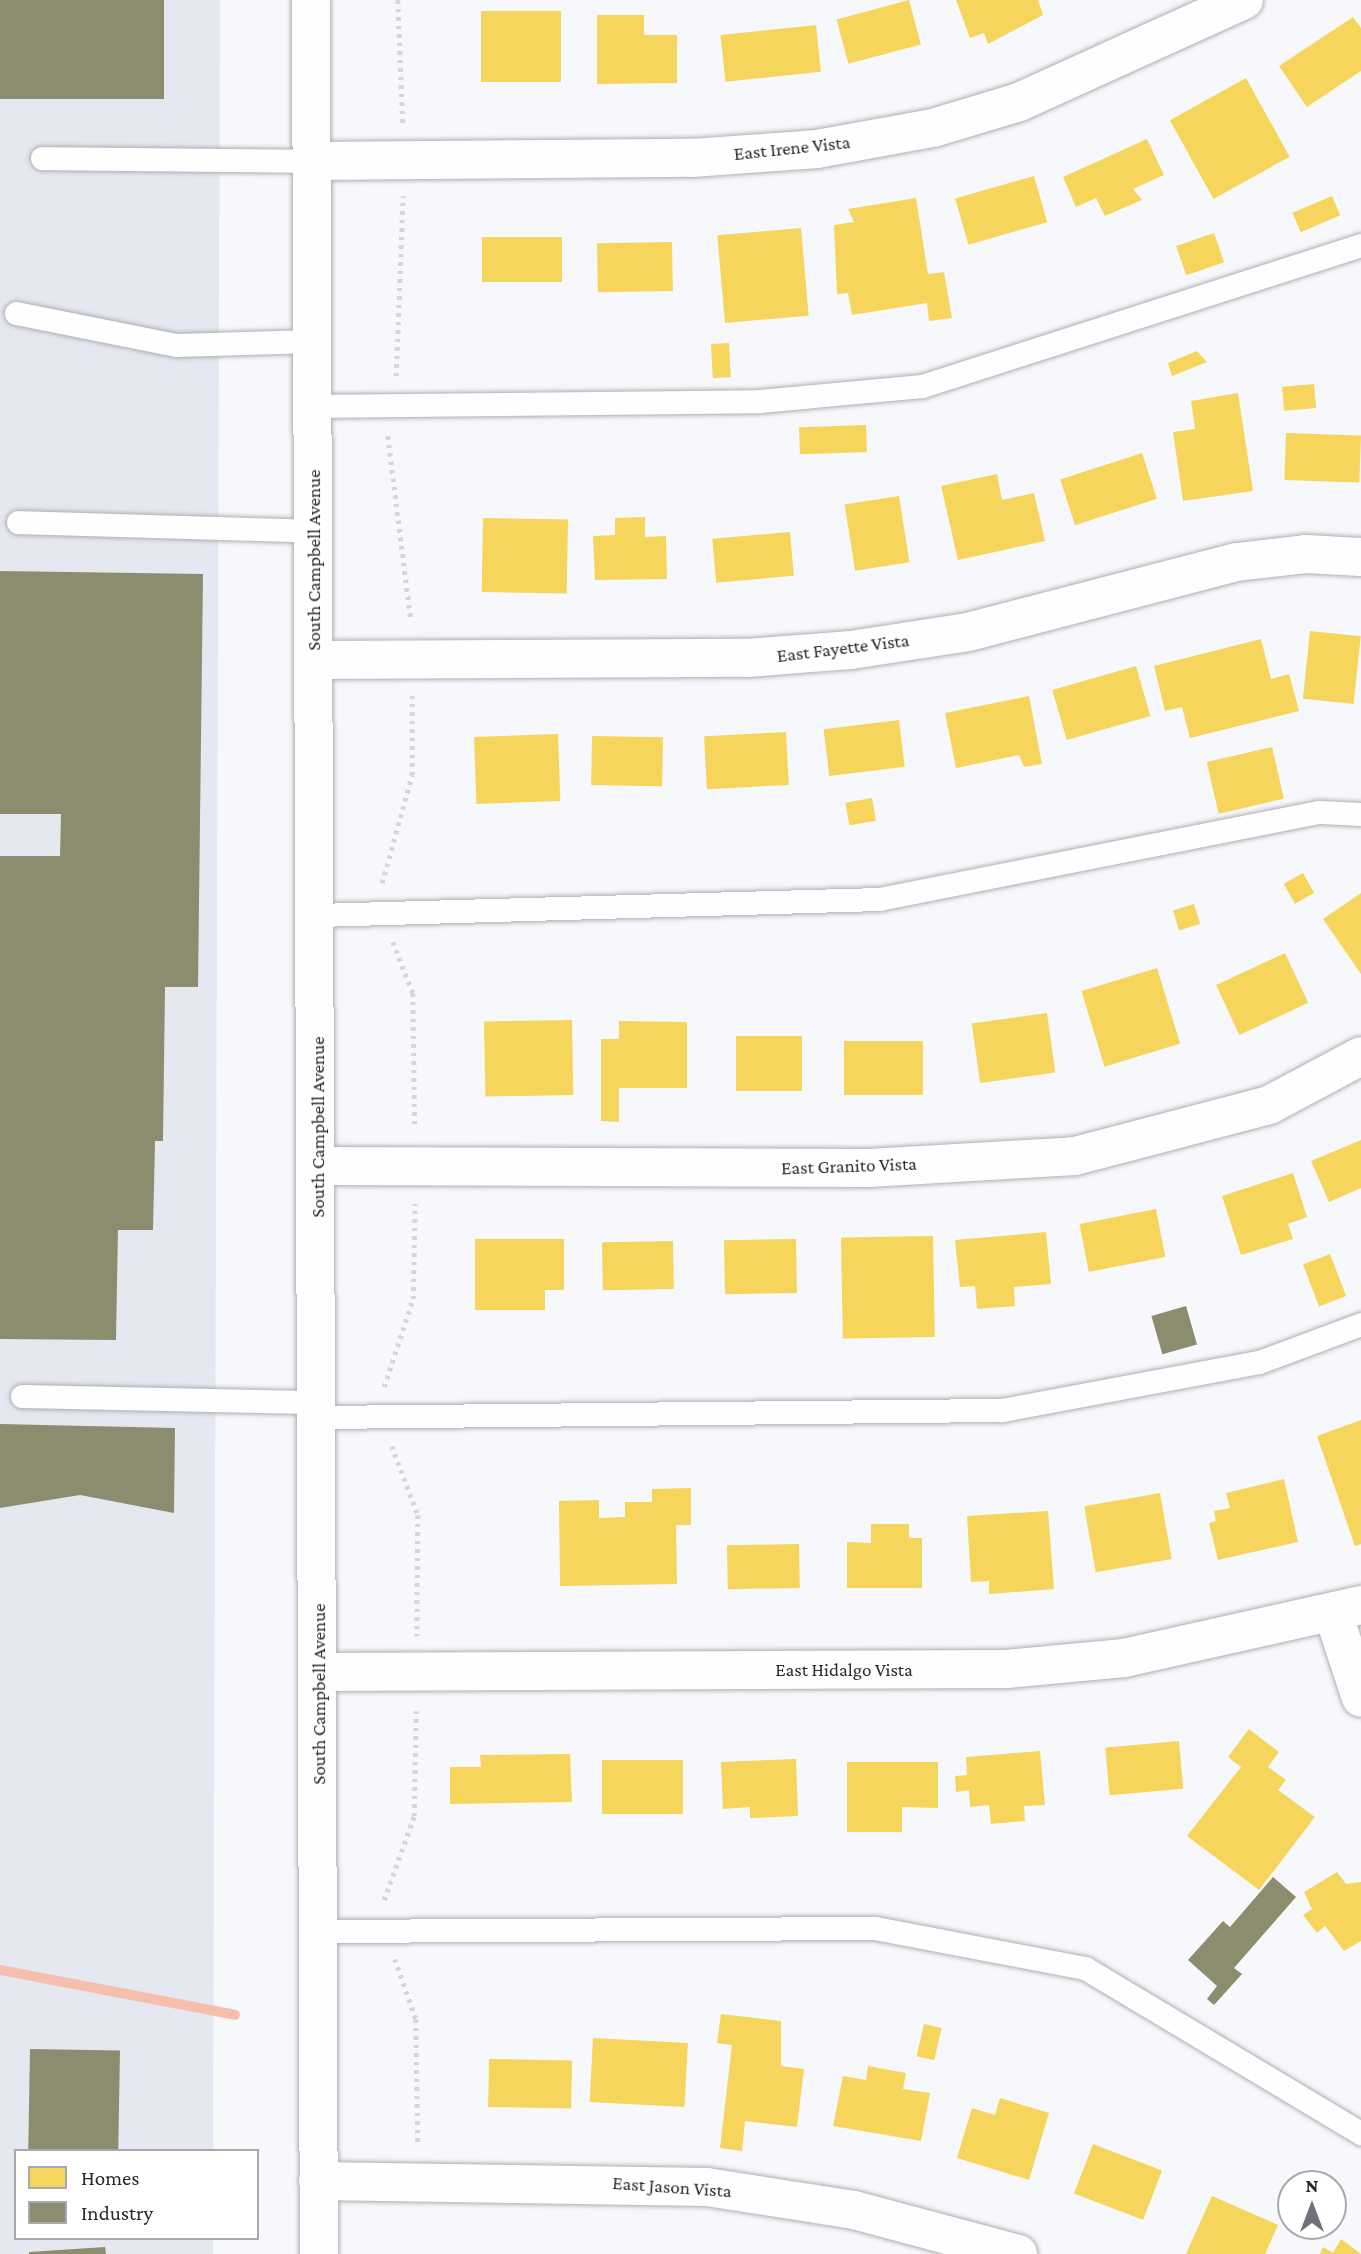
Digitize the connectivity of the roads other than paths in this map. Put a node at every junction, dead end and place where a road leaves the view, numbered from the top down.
1 (311, 0) edge
2 (1244, 0) edge
3 (42, 158) dead end
4 (312, 160) junction
5 (1361, 244) edge
6 (16, 313) dead end
7 (313, 341) junction
8 (313, 406) junction
9 (18, 522) dead end
10 (314, 531) junction
11 (1361, 557) edge
12 (315, 660) junction
13 (1361, 814) edge
14 (317, 915) junction
15 (1361, 1056) edge
16 (318, 1166) junction
17 (1361, 1324) edge
18 (22, 1396) dead end
19 (319, 1410) junction
20 (1347, 1609) edge
21 (320, 1672) junction
22 (1361, 1698) edge
23 (319, 1931) junction
24 (1361, 2133) edge
25 (318, 2182) junction
26 (319, 2254) edge
27 (1018, 2254) edge

1 - 4 street, South Campbell Avenue
2 - 4 street, East Irene Vista
3 - 4 lane
4 - 7 street, South Campbell Avenue
5 - 8 lane
6 - 7 lane
7 - 8 street, South Campbell Avenue
8 - 10 street, South Campbell Avenue
9 - 10 lane
10 - 12 street, South Campbell Avenue
11 - 12 street, East Fayette Vista
12 - 14 street, South Campbell Avenue
13 - 14 lane
14 - 16 street, South Campbell Avenue
15 - 16 street, East Granito Vista
16 - 19 street, South Campbell Avenue
17 - 19 lane
18 - 19 lane
19 - 21 street, South Campbell Avenue
20 - 21 street, East Hidalgo Vista
20 - 22 street
21 - 23 street, South Campbell Avenue
23 - 24 lane
23 - 25 street, South Campbell Avenue
25 - 26 street, South Campbell Avenue
25 - 27 street, East Jason Vista

